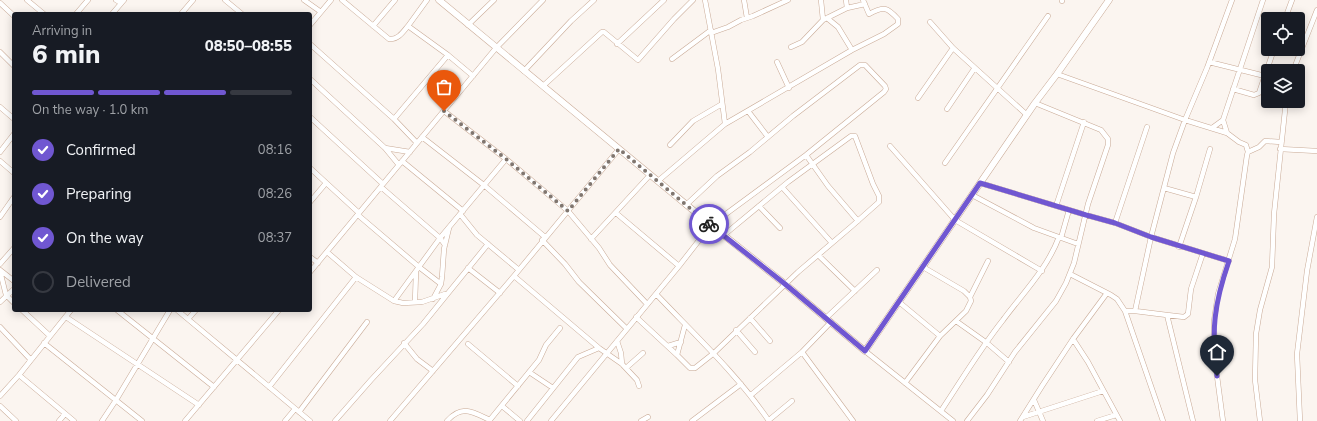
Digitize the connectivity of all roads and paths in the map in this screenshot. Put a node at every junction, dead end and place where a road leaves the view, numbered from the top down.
1 (28, 0) edge
2 (88, 0) edge
3 (116, 0) edge
4 (194, 0) edge
5 (225, 0) edge
6 (304, 0) edge
7 (331, 0) edge
8 (342, 0) edge
9 (395, 0) edge
10 (428, 0) edge
11 (494, 0) edge
12 (543, 0) edge
13 (594, 0) edge
14 (664, 0) edge
15 (693, 0) edge
16 (705, 0) edge
17 (744, 0) edge
18 (788, 0) edge
19 (821, 0) edge
20 (846, 0) edge
21 (1109, 0) edge
22 (1232, 0) edge
23 (1263, 0) edge
24 (1292, 0) edge
25 (443, 1) edge
26 (122, 2) edge
27 (779, 2) edge
28 (864, 2) edge
29 (0, 3) edge
30 (846, 8) junction
31 (1317, 10) edge
32 (42, 12) edge
33 (78, 12) edge
34 (116, 12) edge
35 (183, 12) edge
36 (240, 12) edge
37 (321, 12) junction
38 (1288, 12) edge
39 (12, 14) edge
40 (1048, 16) dead end
41 (747, 18) junction
42 (825, 19) junction
43 (930, 22) dead end
44 (312, 23) edge
45 (468, 25) junction
46 (373, 26) junction
47 (408, 26) junction
48 (711, 31) junction
49 (617, 44) junction
50 (312, 46) edge
51 (792, 47) dead end
52 (496, 48) junction
53 (953, 48) junction
54 (852, 50) junction
55 (0, 52) edge
56 (448, 55) junction
57 (672, 59) dead end
58 (777, 62) dead end
59 (1209, 62) junction
60 (12, 64) edge
61 (1296, 64) edge
62 (974, 69) junction
63 (1240, 70) junction
64 (524, 71) junction
65 (1057, 74) junction
66 (1261, 75) edge
67 (473, 76) junction
68 (312, 82) edge
69 (543, 86) junction
70 (1261, 87) edge
71 (789, 88) junction
72 (998, 89) junction
73 (1233, 89) junction
74 (918, 98) dead end
75 (1035, 103) junction
76 (722, 104) junction
77 (0, 107) edge
78 (1285, 108) edge
79 (946, 109) dead end
80 (444, 111) junction
81 (748, 111) junction
82 (1027, 115) junction
83 (12, 117) edge
84 (312, 119) edge
85 (394, 119) junction
86 (1185, 120) junction
87 (1223, 120) junction
88 (1084, 122) junction
89 (725, 124) junction
90 (1147, 127) dead end
91 (1212, 128) junction
92 (1227, 133) junction
93 (12, 137) edge
94 (422, 137) junction
95 (768, 138) junction
96 (1281, 142) junction
97 (417, 143) junction
98 (670, 145) dead end
99 (890, 146) dead end
100 (385, 148) junction
101 (619, 149) junction
102 (1210, 149) dead end
103 (1280, 149) junction
104 (1317, 151) edge
105 (0, 152) edge
106 (410, 152) junction
107 (1248, 152) junction
108 (806, 155) junction
109 (506, 159) junction
110 (0, 161) edge
111 (401, 163) junction
112 (945, 163) dead end
113 (812, 164) junction
114 (312, 170) edge
115 (12, 171) edge
116 (780, 174) junction
117 (650, 175) junction
118 (658, 181) junction
119 (788, 182) junction
120 (326, 183) junction
121 (980, 183) junction
122 (382, 186) junction
123 (485, 186) junction
124 (782, 187) junction
125 (1164, 188) junction
126 (972, 195) junction
127 (1196, 197) junction
128 (12, 200) edge
129 (312, 200) edge
130 (686, 205) junction
131 (759, 206) junction
132 (1056, 206) junction
133 (1069, 210) junction
134 (568, 211) junction
135 (462, 213) junction
136 (616, 213) junction
137 (359, 214) junction
138 (1086, 215) junction
139 (0, 217) edge
140 (1317, 217) edge
141 (955, 220) junction
142 (858, 221) junction
143 (1115, 223) junction
144 (711, 225) junction
145 (449, 227) junction
146 (780, 228) dead end
147 (724, 235) junction
148 (1151, 237) junction
149 (440, 238) junction
150 (591, 238) junction
151 (1060, 238) junction
152 (544, 239) junction
153 (832, 243) junction
154 (488, 244) junction
155 (1078, 244) junction
156 (445, 245) junction
157 (1179, 247) junction
158 (12, 250) edge
159 (327, 252) junction
160 (1203, 253) junction
161 (818, 255) junction
162 (312, 258) edge
163 (988, 261) dead end
164 (1229, 261) junction
165 (318, 263) junction
166 (0, 264) edge
167 (679, 266) junction
168 (923, 267) junction
169 (468, 268) junction
170 (417, 269) junction
171 (0, 270) edge
172 (312, 270) edge
173 (519, 270) junction
174 (878, 270) dead end
175 (1042, 271) junction
176 (1070, 274) junction
177 (514, 276) junction
178 (356, 277) junction
179 (12, 279) edge
180 (441, 284) junction
181 (785, 284) junction
182 (12, 290) edge
183 (855, 291) junction
184 (500, 293) junction
185 (1108, 293) junction
186 (447, 294) junction
187 (656, 294) junction
188 (6, 295) junction
189 (970, 297) junction
190 (433, 299) junction
191 (12, 301) edge
192 (394, 301) junction
193 (0, 302) edge
194 (415, 302) junction
195 (899, 302) junction
196 (647, 304) junction
197 (1125, 310) junction
198 (1135, 311) junction
199 (24, 312) edge
200 (70, 312) edge
201 (120, 312) edge
202 (169, 312) edge
203 (179, 312) edge
204 (194, 312) edge
205 (277, 312) edge
206 (1167, 315) junction
207 (66, 317) junction
208 (636, 317) junction
209 (750, 318) junction
210 (188, 319) junction
211 (829, 320) junction
212 (956, 321) junction
213 (367, 322) dead end
214 (685, 325) junction
215 (0, 327) edge
216 (560, 328) dead end
217 (627, 329) junction
218 (736, 330) junction
219 (50, 336) junction
220 (940, 336) junction
221 (153, 339) junction
222 (1073, 339) junction
223 (617, 341) junction
224 (770, 341) dead end
225 (681, 342) junction
226 (987, 343) junction
227 (44, 344) junction
228 (404, 344) junction
229 (468, 344) dead end
230 (668, 346) junction
231 (599, 348) junction
232 (865, 351) junction
233 (755, 352) dead end
234 (802, 352) junction
235 (607, 353) junction
236 (643, 353) dead end
237 (714, 353) junction
238 (678, 355) junction
239 (31, 360) junction
240 (237, 360) junction
241 (1009, 362) junction
242 (138, 364) junction
243 (622, 364) junction
244 (626, 368) junction
245 (433, 371) junction
246 (529, 372) junction
247 (19, 375) junction
248 (905, 383) junction
249 (741, 384) junction
250 (518, 386) junction
251 (639, 386) dead end
252 (214, 387) junction
253 (269, 387) junction
254 (553, 388) junction
255 (1103, 391) junction
256 (0, 396) edge
257 (752, 396) junction
258 (116, 400) junction
259 (1034, 400) junction
260 (792, 401) dead end
261 (199, 405) junction
262 (0, 406) edge
263 (502, 406) junction
264 (297, 410) junction
265 (941, 411) junction
266 (1040, 412) junction
267 (66, 414) junction
268 (1116, 415) junction
269 (648, 417) dead end
270 (947, 419) edge
271 (1022, 419) edge
272 (490, 420) edge
273 (769, 420) edge
274 (16, 421) edge
275 (59, 421) edge
276 (74, 421) edge
277 (102, 421) edge
278 (142, 421) edge
279 (185, 421) edge
280 (285, 421) edge
281 (310, 421) edge
282 (335, 421) edge
283 (390, 421) edge
284 (447, 421) edge
285 (520, 421) edge
286 (527, 421) edge
287 (551, 421) edge
288 (642, 421) edge
289 (692, 421) edge
290 (853, 421) edge
291 (953, 421) edge
292 (967, 421) edge
293 (1043, 421) edge
294 (1097, 421) edge
295 (1120, 421) edge
296 (1163, 421) edge
297 (1193, 421) edge
298 (1223, 421) edge
299 (1260, 421) edge
300 (1300, 421) edge

1 - 32 street
2 - 33 street
3 - 26 street
4 - 35 street
5 - 36 street
6 - 37 street
7 - 37 street
8 - 46 street
9 - 46 street
10 - 47 street
11 - 45 street
12 - 52 street
13 - 64 street
14 - 49 street
15 - 49 street
16 - 48 street
17 - 41 street
18 - 27 street
19 - 42 street
20 - 30 street
21 - 65 street
22 - 59 street
23 - 63 street
24 - 38 street
25 - 45 street
26 - 34 street
27 - 41 street
28 - 30 street
28 - 54 street
29 - 39 street
30 - 42 street
31 - 61 street
37 - 44 street
40 - 72 street
41 - 48 street
42 - 51 street
42 - 54 street
43 - 53 street
45 - 52 street
46 - 47 street
47 - 56 street
48 - 57 street
48 - 76 street
49 - 69 street
50 - 85 street
52 - 64 street
52 - 67 street
53 - 62 street
53 - 74 street
54 - 71 street
55 - 60 street
56 - 67 street
56 - 85 street
58 - 71 street
59 - 63 street
59 - 86 street
62 - 72 street
62 - 79 street
63 - 66 street
63 - 73 street
64 - 69 street
65 - 75 street
65 - 86 street
67 - 80 street
68 - 100 street
69 - 101 street
70 - 73 street
71 - 81 street
72 - 82 street
72 - 112 street
73 - 87 street
75 - 82 street
75 - 88 street
76 - 89 street
76 - 98 street
77 - 83 street
78 - 96 street
80 - 94 street
80 - 109 street
81 - 89 street
81 - 95 street
82 - 121 street
84 - 122 street
85 - 97 street
86 - 91 street
86 - 125 street
87 - 91 street
87 - 92 street
88 - 132 street
88 - 138 street
89 - 118 street
90 - 143 street
91 - 92 street
92 - 107 street
93 - 105 street
94 - 97 street
94 - 123 street
95 - 108 street
95 - 130 street
96 - 103 street
96 - 107 street
97 - 106 street
99 - 141 street
100 - 106 street
100 - 111 street
101 - 117 street
101 - 134 street
102 - 127 street
103 - 104 street
103 - 299 street
106 - 111 street
107 - 164 street
108 - 113 street
108 - 116 street
109 - 123 street
109 - 134 street
110 - 115 street
111 - 122 street
111 - 135 street
113 - 119 street
113 - 142 street
113 - 142 street
114 - 120 street
116 - 119 street
116 - 144 street
117 - 118 street
117 - 136 street
118 - 130 street
119 - 124 street
120 - 129 street
120 - 137 street
121 - 126 street
121 - 132 street
122 - 137 street
122 - 149 street
123 - 135 street
123 - 152 street
124 - 131 street
124 - 153 street
125 - 127 street
125 - 148 street
126 - 141 street
126 - 151 street
127 - 157 street
128 - 139 street
130 - 144 street
131 - 146 street
131 - 147 street
132 - 133 street
133 - 138 street
133 - 151 street
134 - 150 street
134 - 152 street
135 - 145 street
135 - 154 street
136 - 150 street
136 - 167 street
137 - 159 street
137 - 170 street
138 - 143 street
138 - 155 street
140 - 300 street
141 - 168 street
141 - 175 street
142 - 153 street
143 - 148 street
144 - 147 street
144 - 167 street
145 - 149 street
145 - 156 street
147 - 181 street
148 - 157 street
148 - 198 street
149 - 156 street
149 - 170 street
150 - 196 street
151 - 155 street
151 - 175 street
152 - 173 street
152 - 217 street
153 - 161 street
154 - 169 street
154 - 173 street
155 - 176 street
156 - 180 street
157 - 160 street
158 - 166 street
159 - 165 street
159 - 178 street
160 - 164 street
160 - 206 street
161 - 181 street
161 - 183 street
162 - 165 street
163 - 189 street
164 - 298 street
165 - 172 street
167 - 187 street
168 - 189 street
168 - 195 street
169 - 184 street
169 - 186 street
170 - 180 street
170 - 192 street
170 - 194 street
171 - 179 street
171 - 188 street
173 - 177 street
174 - 183 street
175 - 226 street
176 - 185 street
176 - 241 street
177 - 184 street
177 - 231 street
178 - 192 street
178 - 253 street
180 - 190 street
181 - 209 street
181 - 211 street
182 - 188 street
183 - 211 street
184 - 245 street
185 - 197 street
185 - 222 street
186 - 190 street
186 - 228 street
187 - 196 street
187 - 214 street
188 - 191 street
188 - 193 street
189 - 212 street
190 - 194 street
192 - 194 street
195 - 220 street
195 - 232 street
196 - 208 street
197 - 198 street
197 - 296 street
198 - 206 street
199 - 219 street
200 - 207 street
201 - 221 street
202 - 221 street
203 - 210 street
204 - 210 street
205 - 240 street
206 - 297 street
207 - 219 street
207 - 242 street
208 - 217 street
208 - 230 street
209 - 218 street
209 - 224 street
210 - 240 street
211 - 232 street
211 - 234 street
212 - 220 street
212 - 226 street
213 - 264 street
214 - 225 street
214 - 237 street
215 - 239 street
216 - 246 street
217 - 223 street
218 - 233 street
218 - 237 street
219 - 227 street
220 - 248 street
221 - 242 street
221 - 252 street
222 - 255 street
222 - 259 street
223 - 235 street
223 - 243 street
225 - 230 street
225 - 238 street
226 - 241 street
226 - 265 street
227 - 239 street
227 - 258 street
228 - 245 street
228 - 282 street
229 - 250 street
230 - 238 street
231 - 235 street
231 - 254 street
232 - 248 street
234 - 257 street
234 - 290 street
235 - 243 street
235 - 287 street
236 - 244 street
237 - 238 street
237 - 249 street
239 - 247 street
240 - 252 street
240 - 253 street
241 - 292 street
242 - 258 street
242 - 261 street
243 - 244 street
244 - 251 street
245 - 283 street
246 - 250 street
246 - 254 street
247 - 256 street
247 - 267 street
248 - 265 street
249 - 257 street
249 - 289 street
250 - 263 street
252 - 261 street
253 - 264 street
254 - 286 street
255 - 266 street
255 - 268 street
257 - 273 street
258 - 277 street
258 - 278 street
259 - 266 street
259 - 271 street
260 - 273 street
261 - 279 street
262 - 274 street
263 - 272 street
263 - 285 street
264 - 280 street
264 - 281 street
265 - 270 street
266 - 271 street
266 - 293 street
267 - 275 street
267 - 276 street
268 - 294 street
268 - 295 street
269 - 288 street
270 - 291 street
272 - 284 street

